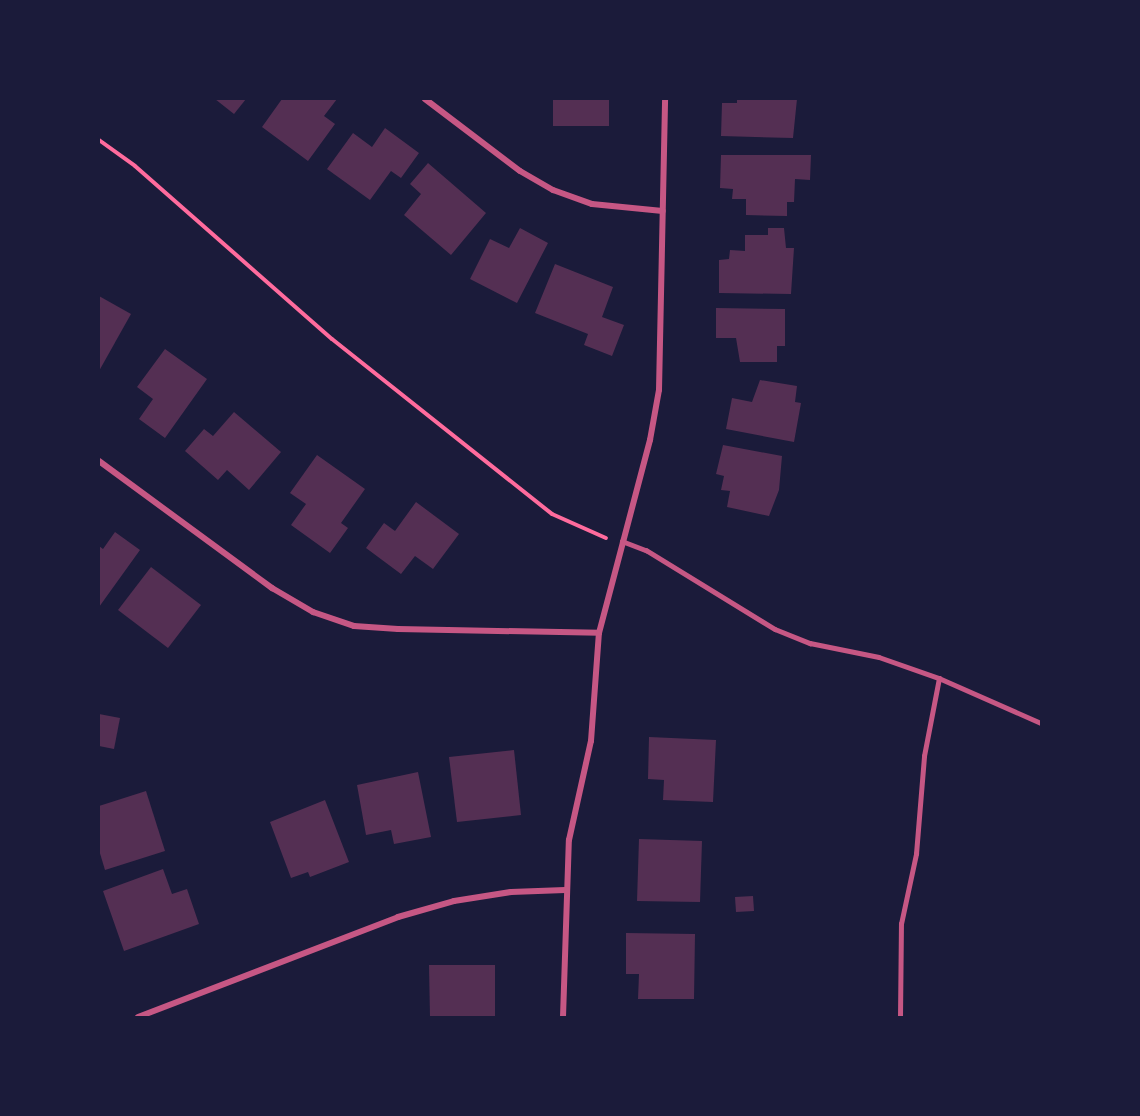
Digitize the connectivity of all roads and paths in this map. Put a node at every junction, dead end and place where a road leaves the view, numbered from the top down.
1 (425, 99) edge
2 (665, 99) edge
3 (99, 140) edge
4 (663, 211) junction
5 (99, 461) edge
6 (622, 541) junction
7 (599, 633) junction
8 (939, 678) junction
9 (1041, 723) edge
10 (565, 890) junction
11 (138, 1017) edge
12 (563, 1017) edge
13 (900, 1017) edge

1 - 4 street
2 - 4 street
3 - 6 path
4 - 6 street
5 - 7 street
6 - 7 street
6 - 8 lane
7 - 10 street
8 - 9 lane
8 - 13 lane
10 - 11 street
10 - 12 street

